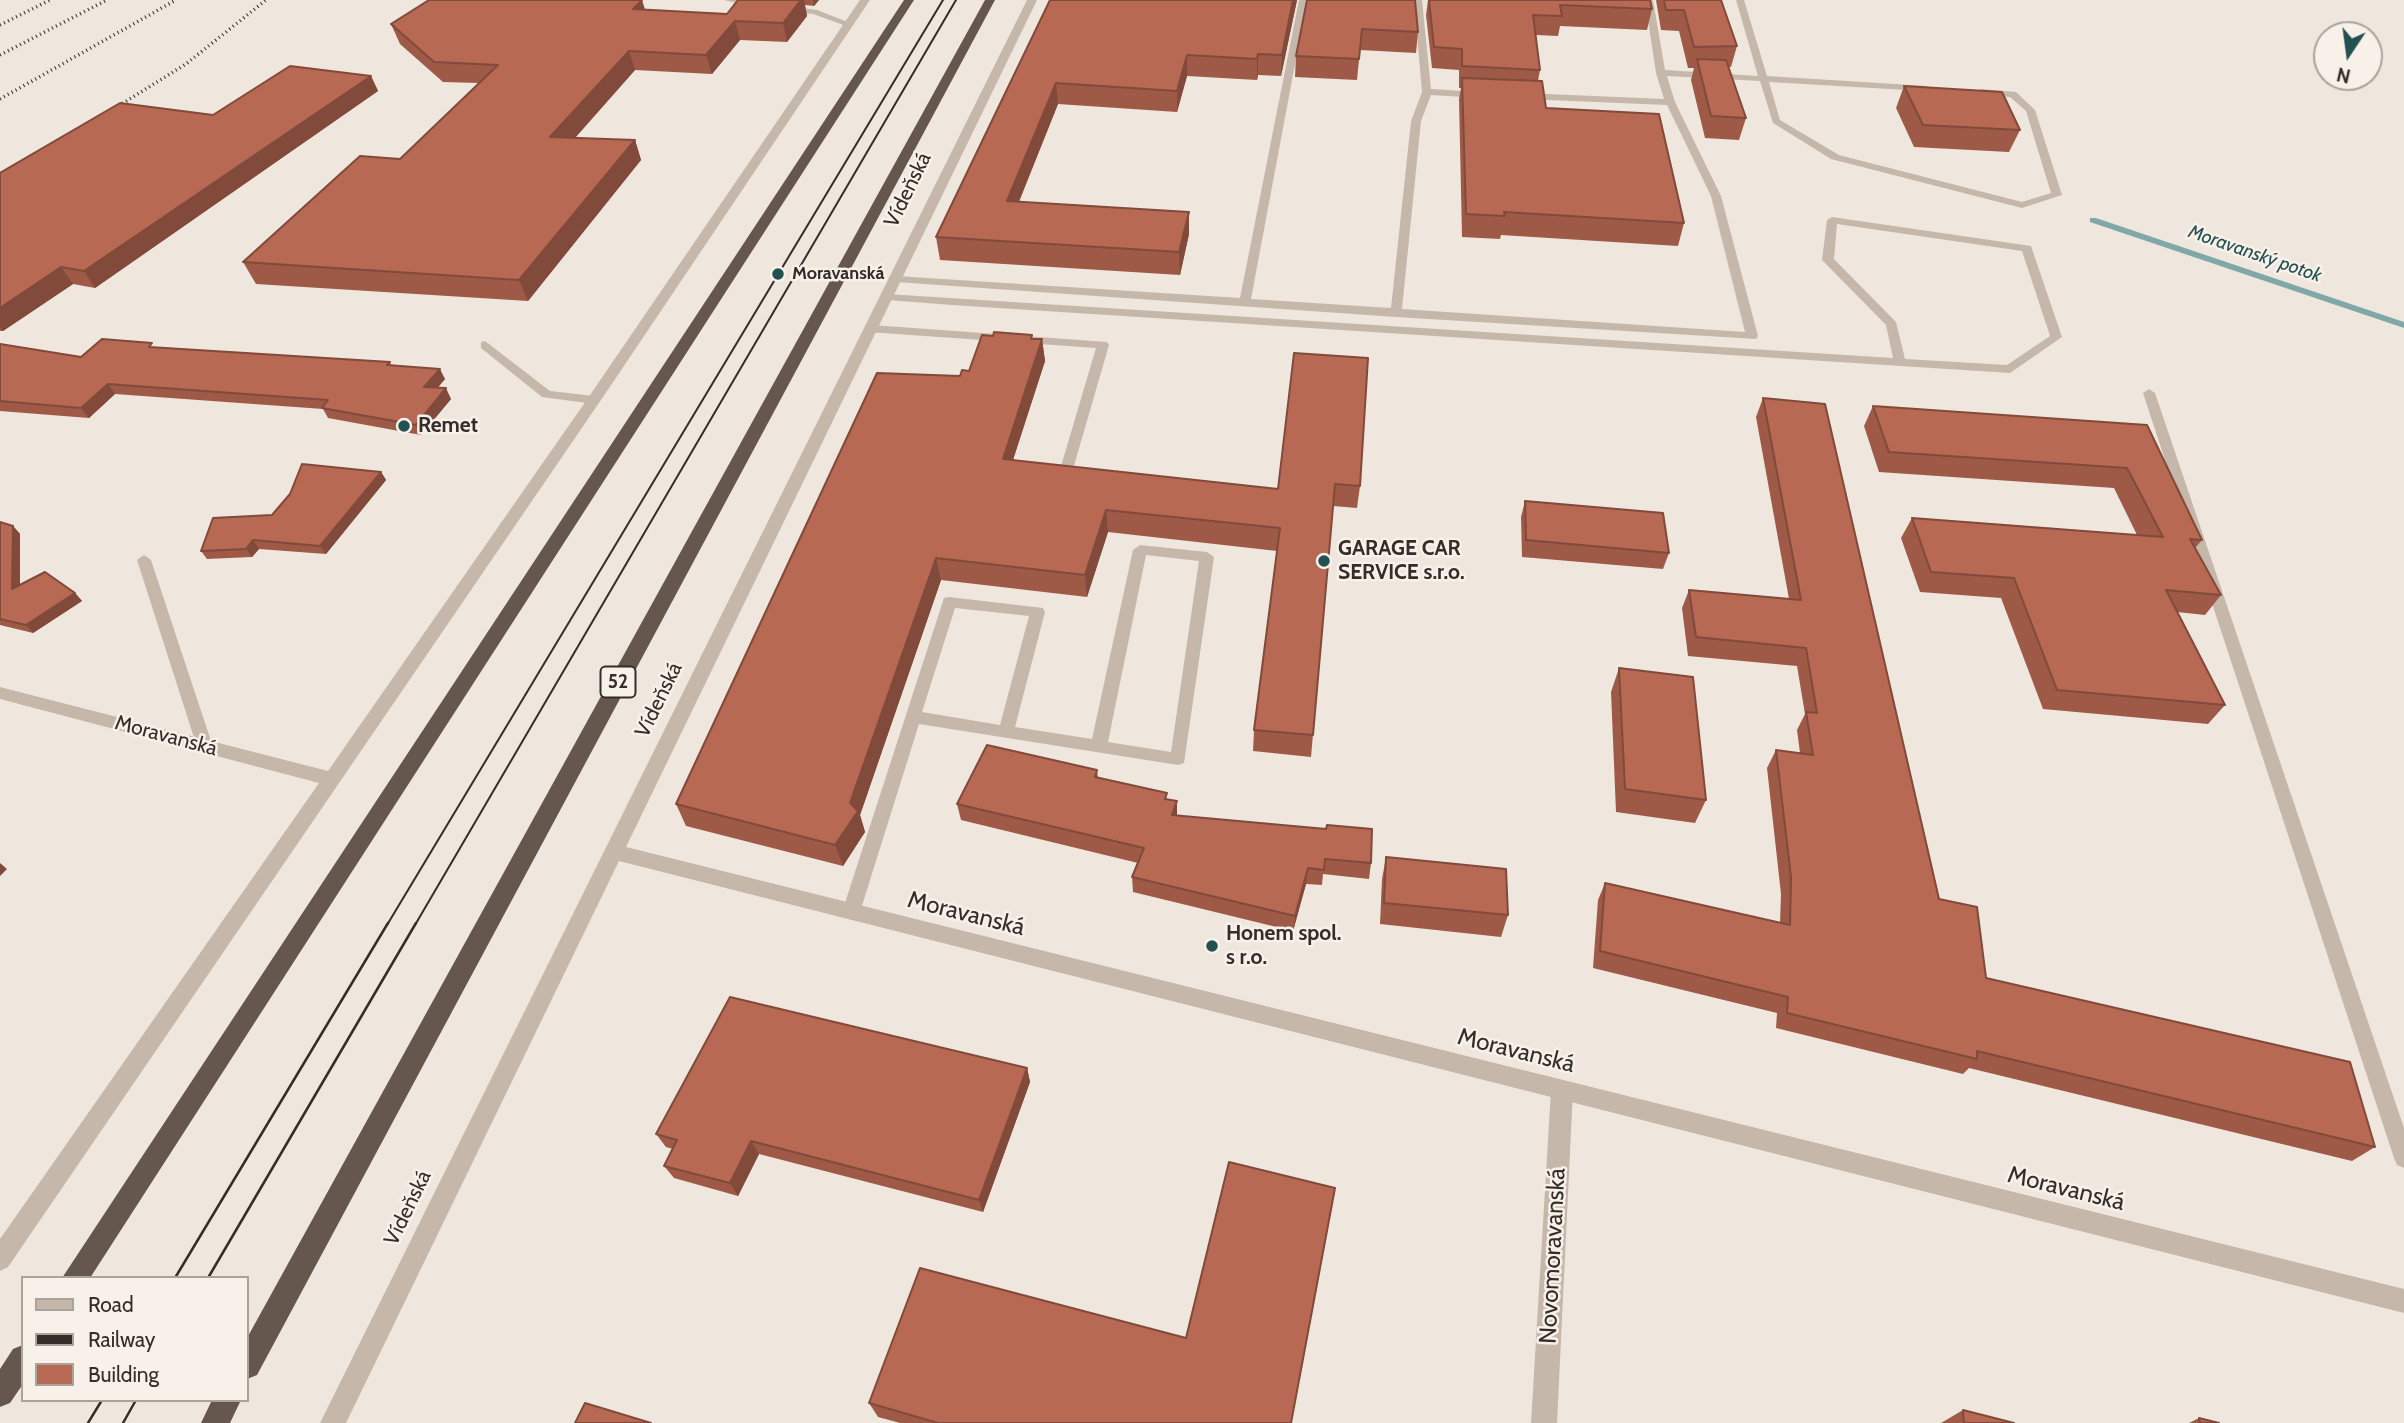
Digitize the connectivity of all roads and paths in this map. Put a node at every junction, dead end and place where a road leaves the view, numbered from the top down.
1 (728, 0) edge
2 (865, 0) edge
3 (909, 0) edge
4 (990, 0) edge
5 (1032, 0) edge
6 (1303, 0) edge
7 (1418, 0) edge
8 (1649, 0) edge
9 (1740, 0) edge
10 (743, 1) edge
11 (849, 24) junction
12 (1661, 73) junction
13 (1760, 77) junction
14 (1934, 89) edge
15 (1427, 92) junction
16 (1973, 92) edge
17 (1494, 95) edge
18 (1508, 96) edge
19 (1670, 102) junction
20 (896, 279) junction
21 (887, 297) junction
22 (1245, 303) junction
23 (1396, 314) junction
24 (872, 329) junction
25 (485, 345) dead end
26 (1900, 362) junction
27 (2149, 393) dead end
28 (594, 400) junction
29 (1066, 473) edge
30 (144, 560) dead end
31 (0, 693) edge
32 (913, 717) junction
33 (1006, 732) junction
34 (1099, 746) junction
35 (205, 747) junction
36 (332, 779) junction
37 (616, 852) junction
38 (851, 912) junction
39 (1562, 1090) junction
40 (2404, 1158) edge
41 (0, 1259) edge
42 (76, 1276) edge
43 (2404, 1301) edge
44 (21, 1362) edge
45 (248, 1363) edge
46 (0, 1393) edge
47 (227, 1402) edge
48 (215, 1423) edge
49 (334, 1423) edge
50 (1544, 1423) edge

1 - 10 lane
2 - 11 street
3 - 42 highway
4 - 45 highway, Vídeňská / 52
5 - 20 street, Vídeňská
6 - 22 lane
7 - 15 lane
8 - 12 lane
9 - 13 lane
10 - 11 lane
11 - 28 street
12 - 13 lane
12 - 19 lane
13 - 14 lane
13 - 16 lane
15 - 17 lane
15 - 23 lane
18 - 19 lane
19 - 23 lane
20 - 21 street, Vídeňská
20 - 22 lane
21 - 24 street, Vídeňská
21 - 26 lane
22 - 23 lane
24 - 29 lane
24 - 37 street, Vídeňská
25 - 28 lane
26 - 26 lane
27 - 40 lane
28 - 36 street
30 - 35 lane
31 - 35 street, Moravanská
32 - 33 lane
32 - 33 lane
32 - 38 lane
33 - 34 lane
34 - 34 lane
35 - 36 street, Moravanská
36 - 41 street
37 - 38 street, Moravanská
37 - 49 street, Vídeňská
38 - 39 street, Moravanská
39 - 43 street, Moravanská
39 - 50 street, Novomoravanská
44 - 46 highway
47 - 48 highway

